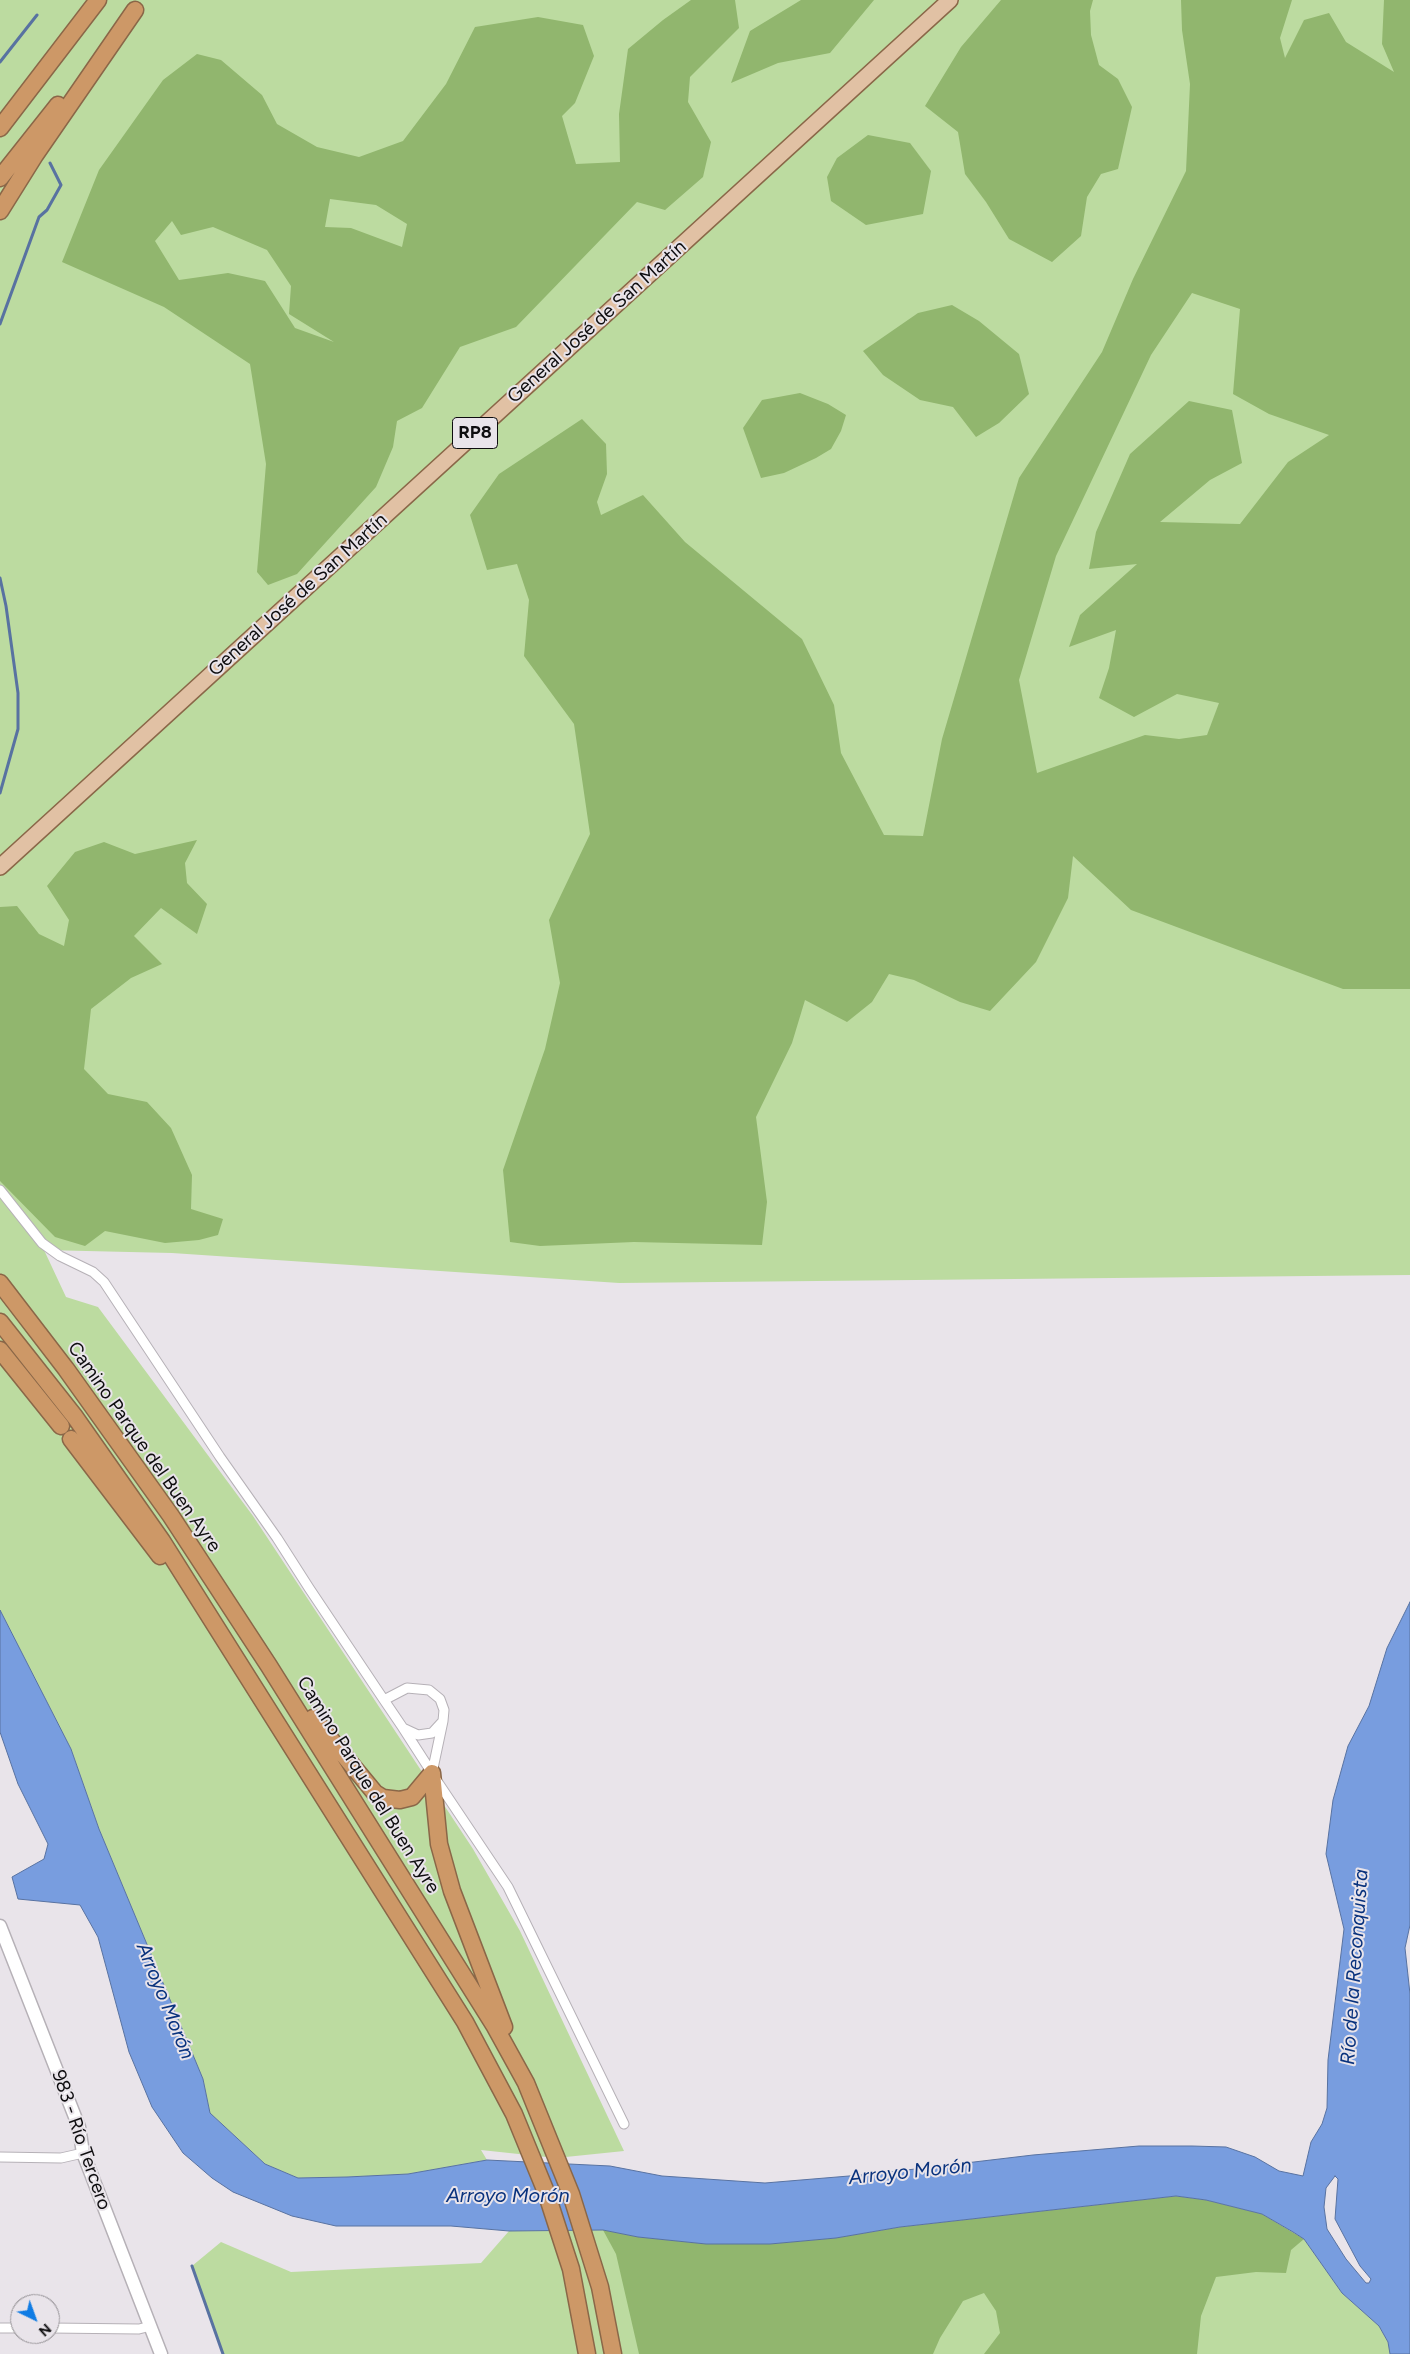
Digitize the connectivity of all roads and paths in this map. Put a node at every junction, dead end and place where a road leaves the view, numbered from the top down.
1 (98, 0) edge
2 (950, 0) edge
3 (138, 5) edge
4 (0, 128) edge
5 (0, 178) edge
6 (0, 212) edge
7 (0, 867) edge
8 (0, 1190) edge
9 (0, 1283) edge
10 (0, 1322) edge
11 (0, 1350) edge
12 (236, 1656) junction
13 (270, 1666) junction
14 (384, 1700) junction
15 (443, 1721) junction
16 (403, 1728) junction
17 (432, 1773) junction
18 (0, 1926) edge
19 (526, 2084) junction
20 (624, 2124) dead end
21 (83, 2153) junction
22 (0, 2157) edge
23 (150, 2326) junction
24 (60, 2328) edge
25 (161, 2354) edge
26 (587, 2354) edge
27 (613, 2354) edge

1 - 4 highway
2 - 7 main road, General José de San Martín / RP8
3 - 5 highway
3 - 6 highway
8 - 14 street
9 - 13 highway, Camino Parque del Buen Ayre
10 - 12 highway, Camino Parque del Buen Ayre
11 - 12 highway
12 - 26 highway, Camino Parque del Buen Ayre
13 - 17 highway
13 - 19 highway, Camino Parque del Buen Ayre
14 - 15 street
14 - 16 street
15 - 16 street
15 - 17 street
16 - 17 street
17 - 19 highway
17 - 20 street
18 - 21 street, 983 - Río Tercero
19 - 27 highway, Camino Parque del Buen Ayre
21 - 22 street
21 - 23 street, 983 - Río Tercero
23 - 24 street
23 - 25 street, 983 - Río Tercero

